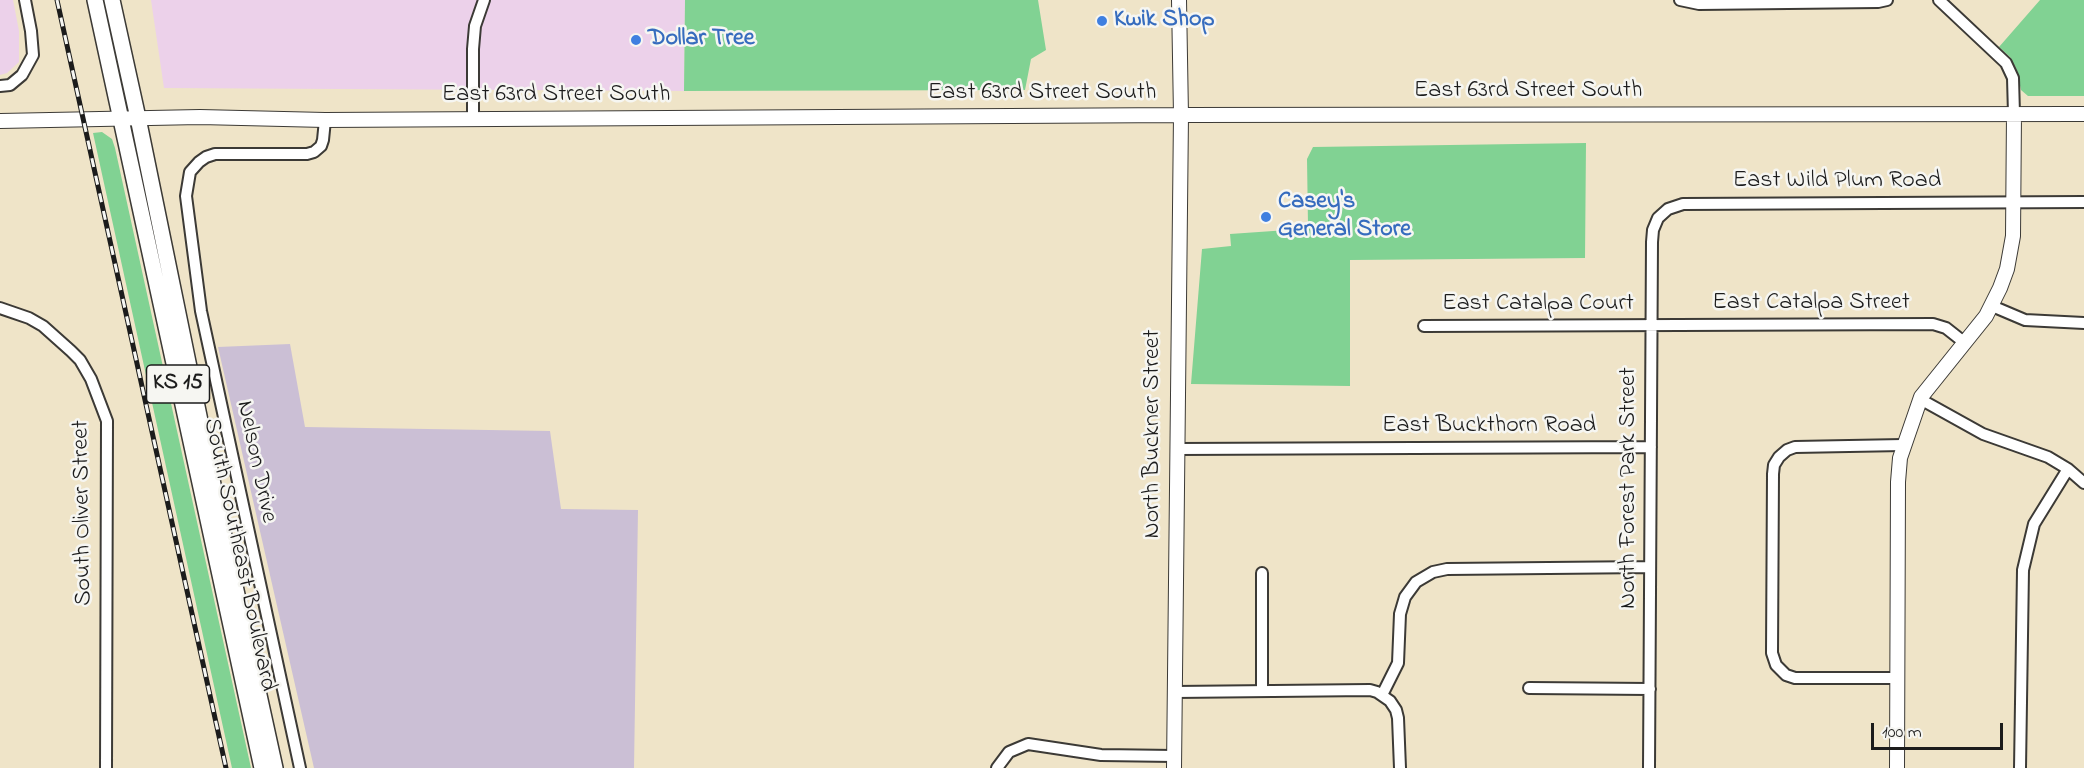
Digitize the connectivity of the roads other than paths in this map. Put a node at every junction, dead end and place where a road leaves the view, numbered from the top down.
1 (25, 0) edge
2 (94, 0) edge
3 (112, 0) edge
4 (484, 0) edge
5 (1179, 0) edge
6 (1680, 0) edge
7 (1887, 0) edge
8 (1939, 0) edge
9 (1755, 1) edge
10 (0, 87) edge
11 (2014, 114) junction
12 (2084, 114) edge
13 (1181, 115) junction
14 (138, 118) junction
15 (121, 119) junction
16 (473, 119) junction
17 (324, 120) junction
18 (0, 121) edge
19 (2084, 202) edge
20 (2013, 203) junction
21 (1663, 212) joint
22 (1992, 306) junction
23 (0, 308) edge
24 (2084, 323) edge
25 (1424, 326) dead end
26 (1652, 326) junction
27 (1965, 343) junction
28 (1920, 399) junction
29 (1903, 445) junction
30 (1651, 447) junction
31 (1177, 449) junction
32 (2068, 469) junction
33 (2084, 483) edge
34 (1650, 567) junction
35 (1262, 573) dead end
36 (1897, 678) junction
37 (1529, 688) dead end
38 (1650, 688) junction
39 (1262, 691) junction
40 (1175, 692) junction
41 (1382, 694) junction
42 (1174, 762) edge
43 (106, 768) edge
44 (262, 768) edge
45 (275, 768) edge
46 (300, 768) edge
47 (997, 768) edge
48 (1400, 768) edge
49 (1649, 768) edge
50 (1897, 768) edge
51 (2020, 768) edge

1 - 10 street
2 - 15 main road, South Southeast Boulevard / KS 15
3 - 14 main road, South Southeast Boulevard / KS 15
4 - 16 street
5 - 13 main road, North Buckner Street
6 - 9 street
7 - 9 street
8 - 11 street
11 - 12 main road, East 63rd Street South
11 - 13 main road, East 63rd Street South
11 - 20 main road
13 - 16 main road, East 63rd Street South
13 - 31 main road, North Buckner Street
14 - 15 main road, East 63rd Street South
14 - 17 main road, East 63rd Street South
14 - 45 main road, South Southeast Boulevard / KS 15
15 - 18 main road, East 63rd Street South
15 - 44 main road, South Southeast Boulevard / KS 15
16 - 17 main road, East 63rd Street South
17 - 46 street, Nelson Drive
19 - 20 street, East Wild Plum Road
20 - 21 street, East Wild Plum Road
20 - 22 main road
21 - 26 street, North Forest Park Street
22 - 24 street
22 - 27 main road
23 - 43 street, South Oliver Street
25 - 26 street, East Catalpa Court
26 - 27 street, East Catalpa Street
26 - 30 street, North Forest Park Street
27 - 28 main road
28 - 29 main road
28 - 32 street
29 - 36 main road
29 - 36 street
30 - 31 street, East Buckthorn Road
30 - 34 street, North Forest Park Street
31 - 40 main road, North Buckner Street
32 - 33 street
32 - 51 street
34 - 38 street, North Forest Park Street
34 - 41 street
35 - 39 street
36 - 50 main road
37 - 38 street
38 - 49 street, North Forest Park Street
39 - 40 street
39 - 41 street
40 - 42 main road, North Buckner Street
41 - 48 street
42 - 47 street

